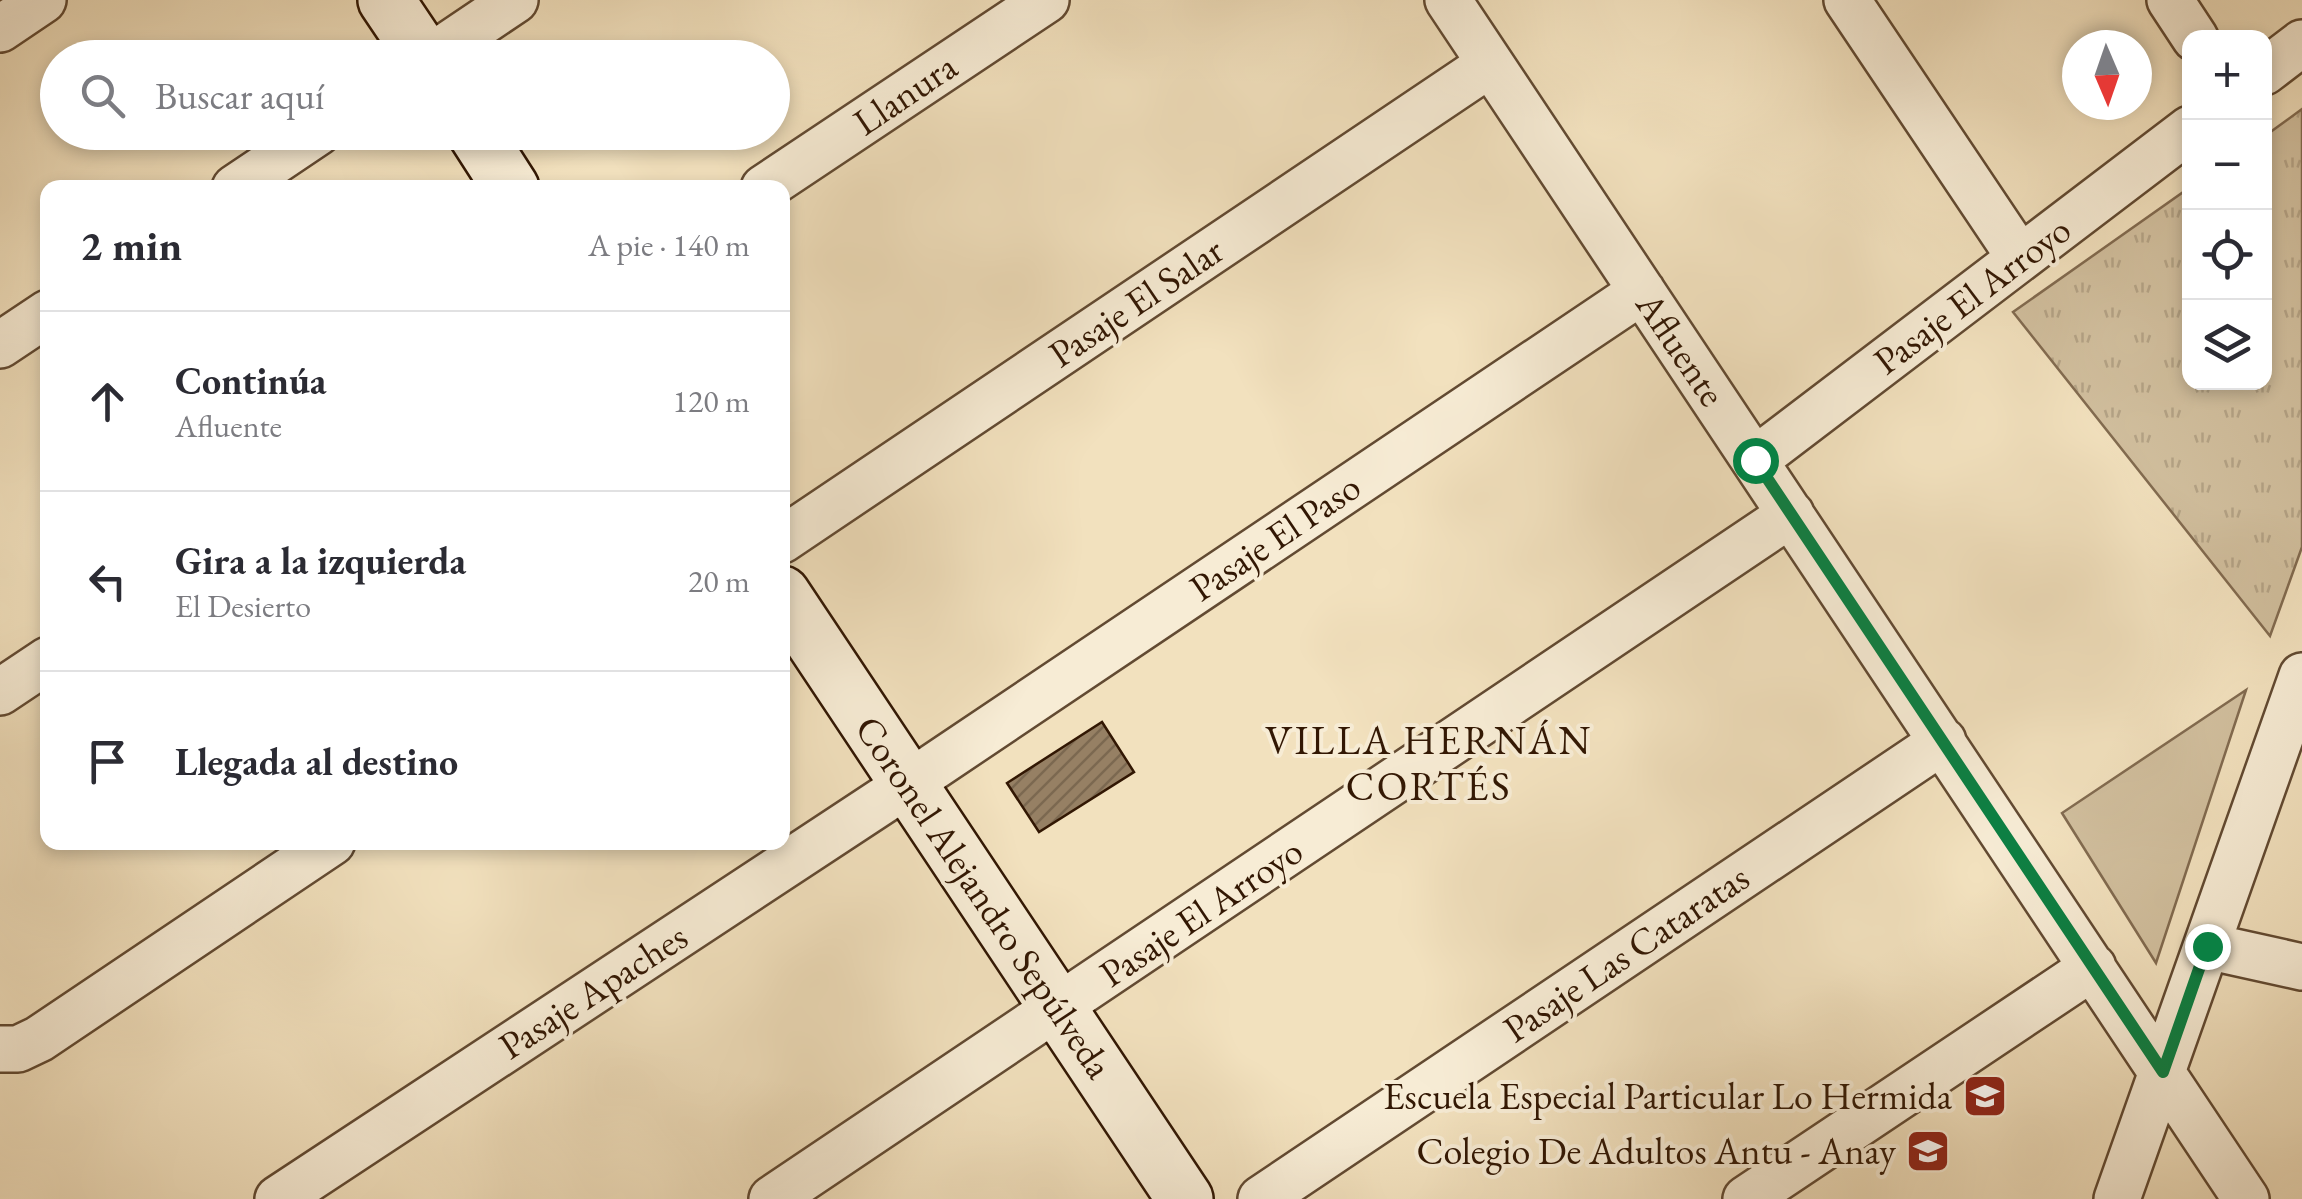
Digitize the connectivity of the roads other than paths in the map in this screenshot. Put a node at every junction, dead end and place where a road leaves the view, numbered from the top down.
1 (43, 0) edge
2 (386, 0) edge
3 (515, 0) edge
4 (1046, 0) edge
5 (1448, 0) edge
6 (1847, 0) edge
7 (2170, 0) edge
8 (0, 29) edge
9 (2190, 30) edge
10 (414, 40) edge
11 (454, 40) edge
12 (2302, 43) edge
13 (1490, 64) junction
14 (2272, 66) edge
15 (2182, 135) edge
16 (292, 150) edge
17 (487, 150) edge
18 (248, 180) edge
19 (507, 180) edge
20 (776, 180) edge
21 (2020, 258) junction
22 (1642, 291) junction
23 (40, 319) edge
24 (0, 345) edge
25 (1755, 460) junction
26 (1791, 514) junction
27 (790, 535) edge
28 (790, 606) edge
29 (40, 665) edge
30 (2302, 676) edge
31 (0, 692) edge
32 (1942, 741) junction
33 (908, 784) junction
34 (320, 850) edge
35 (2207, 946) junction
36 (2094, 968) junction
37 (2302, 968) edge
38 (1058, 1008) junction
39 (0, 1050) edge
40 (2163, 1072) junction
41 (278, 1199) edge
42 (772, 1199) edge
43 (1185, 1199) edge
44 (1260, 1199) edge
45 (1746, 1199) edge
46 (2117, 1199) edge
47 (2246, 1199) edge

1 - 8 street
2 - 10 street
3 - 11 street
4 - 20 street, Llanura
5 - 13 street, Afluente
6 - 21 street
7 - 9 street
12 - 14 street
13 - 22 street, Afluente
13 - 27 street, Pasaje El Salar
15 - 21 street, Pasaje El Arroyo
16 - 18 street
17 - 19 street
21 - 25 street, Pasaje El Arroyo
22 - 25 street, Afluente
22 - 33 street, Pasaje El Paso
23 - 24 street
25 - 26 street, Afluente
26 - 32 street, Afluente
26 - 38 street, Pasaje El Arroyo
28 - 33 street, Coronel Alejandro Sepúlveda
29 - 31 street
30 - 35 street
32 - 36 street, Afluente
32 - 44 street, Pasaje Las Cataratas
33 - 38 street, Coronel Alejandro Sepúlveda
33 - 41 street, Pasaje Apaches
34 - 39 street
35 - 37 street
35 - 40 street
36 - 40 street, Afluente
36 - 45 street
38 - 42 street, Pasaje El Arroyo
38 - 43 street, Coronel Alejandro Sepúlveda
40 - 46 street
40 - 47 street, Afluente

